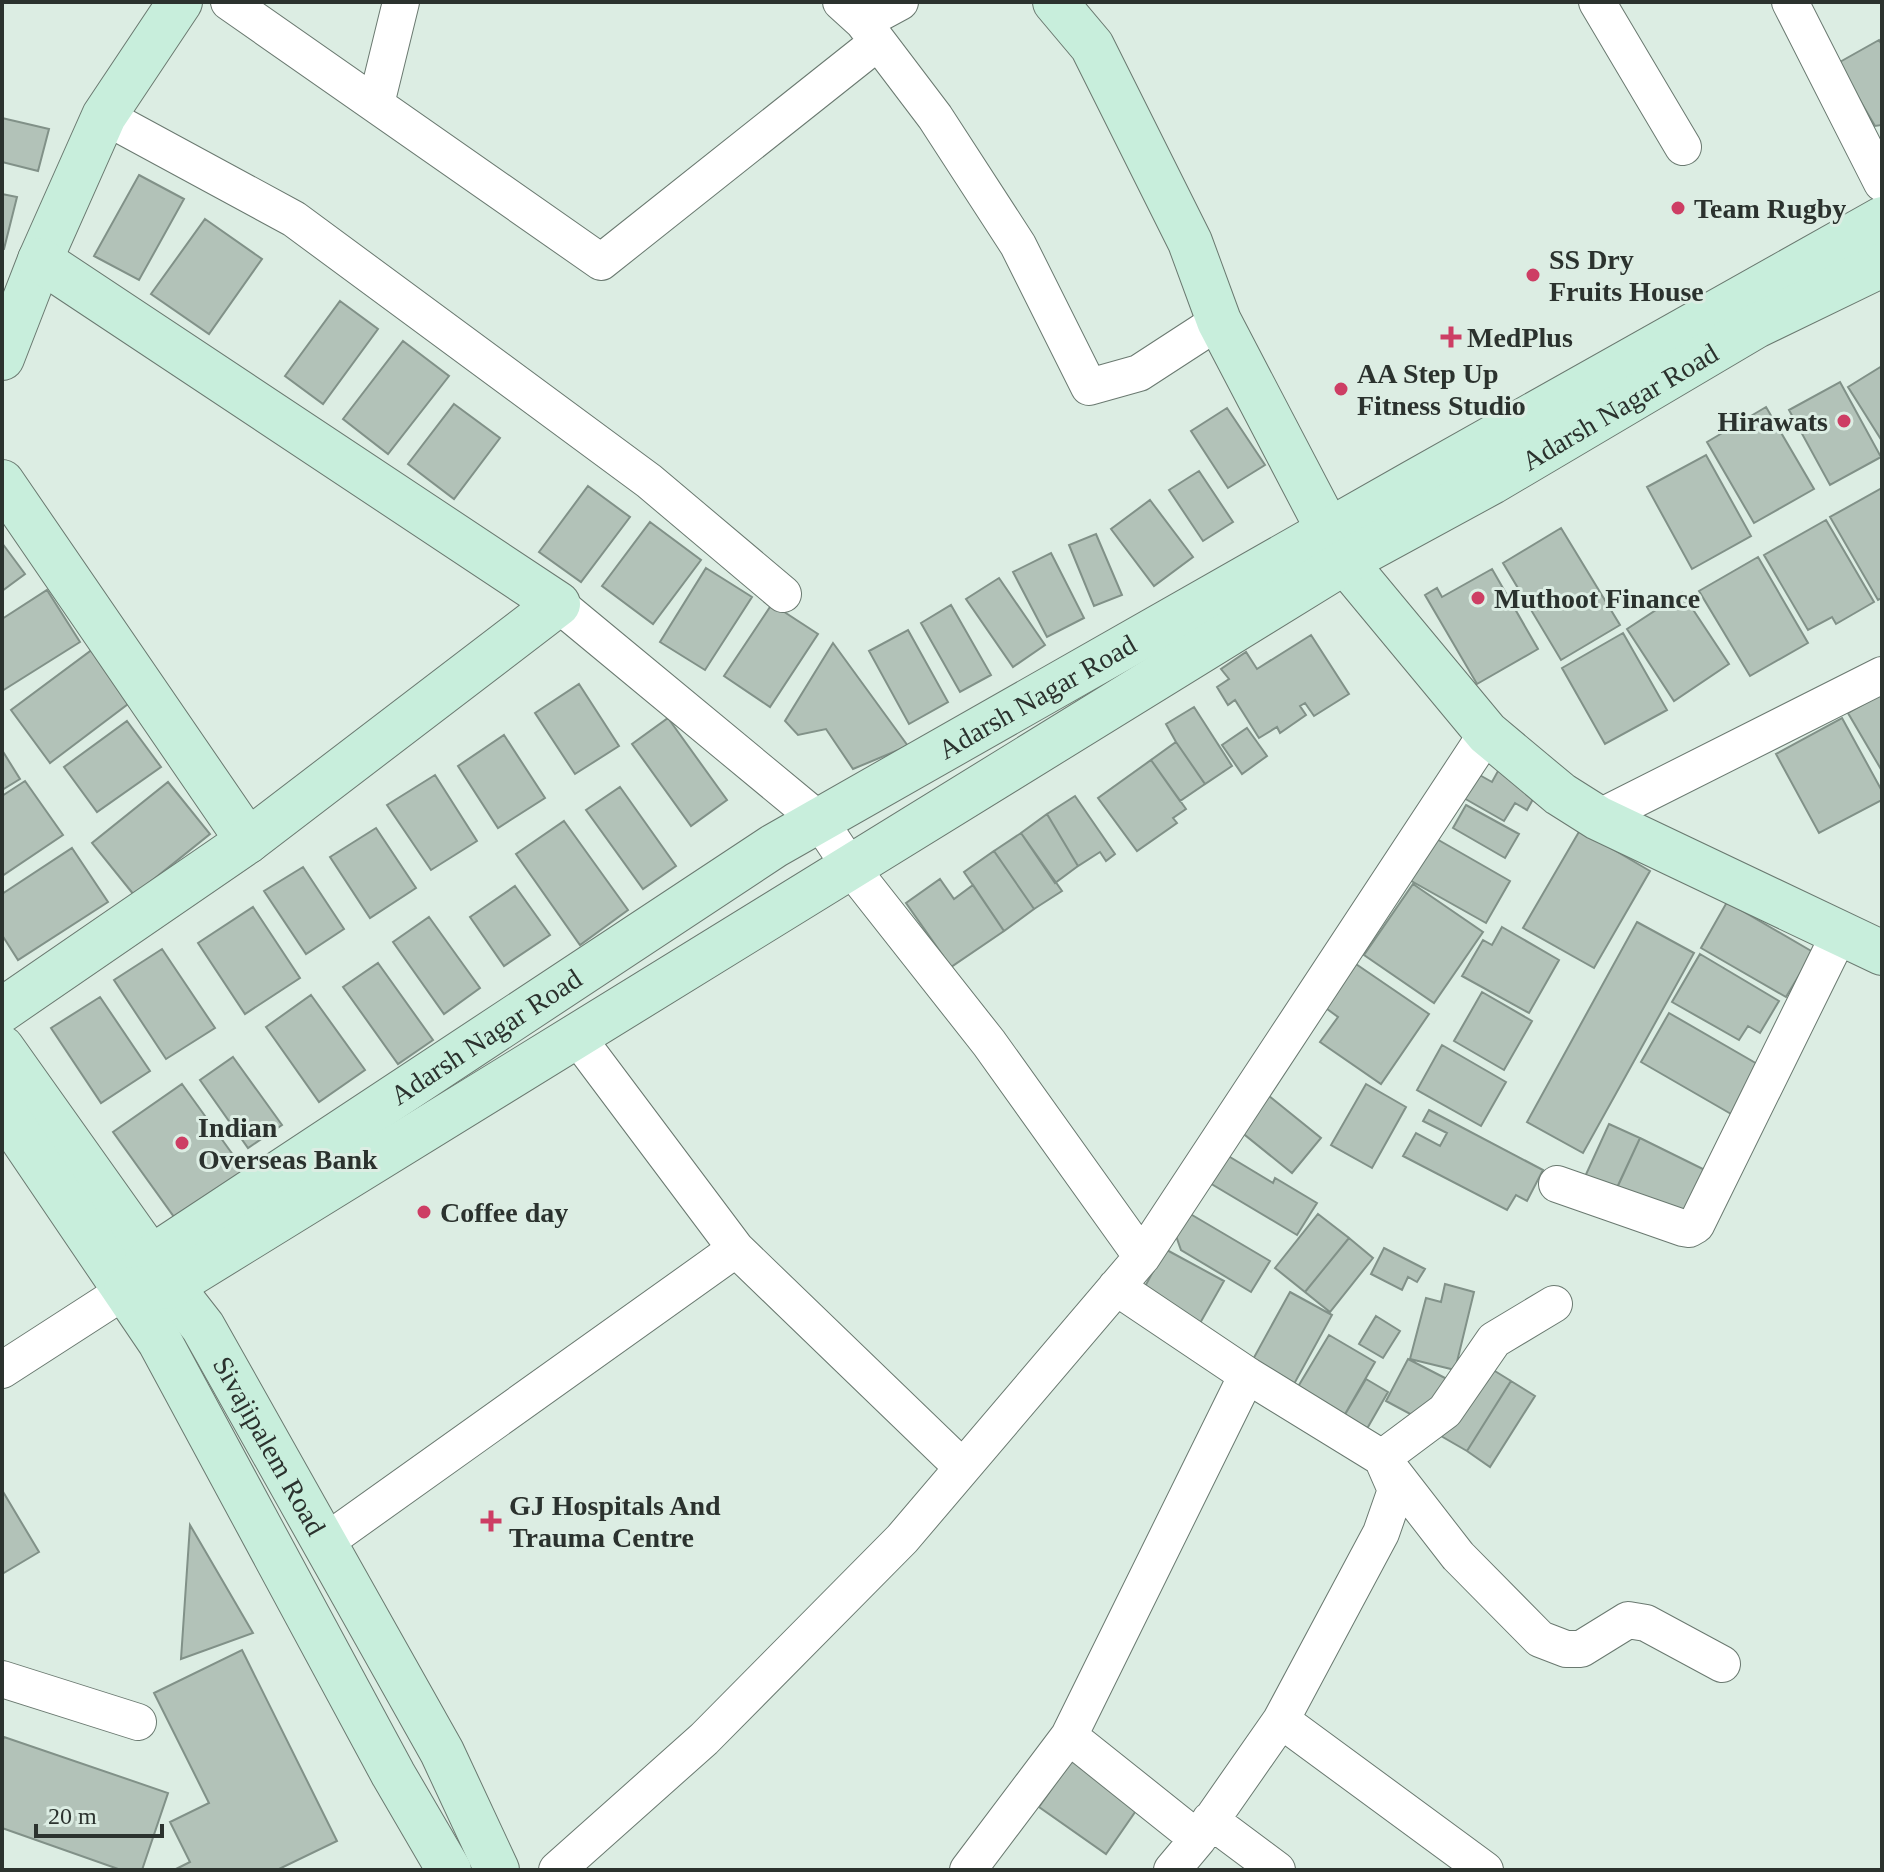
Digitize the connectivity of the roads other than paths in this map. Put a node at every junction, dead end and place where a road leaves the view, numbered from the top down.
1 (180, 2) edge
2 (229, 2) edge
3 (401, 2) edge
4 (900, 2) edge
5 (1055, 2) edge
6 (1597, 2) edge
7 (1790, 2) edge
8 (861, 22) edge
9 (376, 104) junction
10 (104, 116) junction
11 (1683, 147) dead end
12 (1882, 183) edge
13 (1882, 219) edge
14 (40, 260) junction
15 (1882, 265) edge
16 (1219, 321) junction
17 (2, 358) edge
18 (2, 482) edge
19 (1337, 546) junction
20 (783, 594) dead end
21 (558, 604) junction
22 (1882, 675) edge
23 (1487, 733) junction
24 (1598, 818) junction
25 (819, 820) junction
26 (248, 841) junction
27 (851, 868) junction
28 (1840, 933) junction
29 (1882, 953) edge
30 (2, 1010) edge
31 (577, 1037) junction
32 (2, 1048) edge
33 (2, 1109) edge
34 (1557, 1184) dead end
35 (736, 1249) junction
36 (1142, 1257) junction
37 (150, 1278) junction
38 (1116, 1287) junction
39 (1554, 1304) dead end
40 (2, 1370) edge
41 (1247, 1375) junction
42 (1382, 1458) junction
43 (962, 1467) junction
44 (324, 1543) junction
45 (1722, 1664) dead end
46 (2, 1679) edge
47 (1281, 1720) junction
48 (138, 1722) dead end
49 (1069, 1736) junction
50 (1204, 1829) junction
51 (449, 1870) edge
52 (497, 1870) edge
53 (557, 1870) edge
54 (968, 1870) edge
55 (1172, 1870) edge
56 (1277, 1870) edge
57 (1485, 1870) edge

1 - 10 main road
2 - 9 street
3 - 9 street
4 - 8 street
5 - 16 main road
6 - 11 street
7 - 12 street
8 - 9 street
8 - 16 street
10 - 14 main road
10 - 20 street
13 - 19 main road, Adarsh Nagar Road
14 - 17 main road
14 - 21 main road
15 - 19 main road, Adarsh Nagar Road
16 - 19 main road
18 - 26 main road
19 - 23 main road
19 - 25 main road, Adarsh Nagar Road
19 - 27 main road, Adarsh Nagar Road
21 - 25 street
21 - 26 main road
22 - 24 street
23 - 24 main road
23 - 36 street
24 - 28 main road
25 - 27 street
25 - 37 main road, Adarsh Nagar Road
26 - 30 main road
27 - 31 main road, Adarsh Nagar Road
27 - 36 street
28 - 29 main road
28 - 34 street
31 - 35 street
31 - 37 main road, Adarsh Nagar Road
32 - 37 main road, Sivajipalem Road
33 - 37 main road, Sivajipalem Road
35 - 43 street
35 - 44 street
36 - 38 street
37 - 40 street
37 - 44 main road, Sivajipalem Road
37 - 51 main road, Sivajipalem Road
38 - 41 street
38 - 43 street
39 - 42 street
41 - 42 street
41 - 49 street
42 - 45 street
42 - 47 street
43 - 53 street
44 - 52 main road, Sivajipalem Road
46 - 48 street
47 - 50 street
47 - 57 street
49 - 50 street
49 - 54 street
50 - 55 street
50 - 56 street

